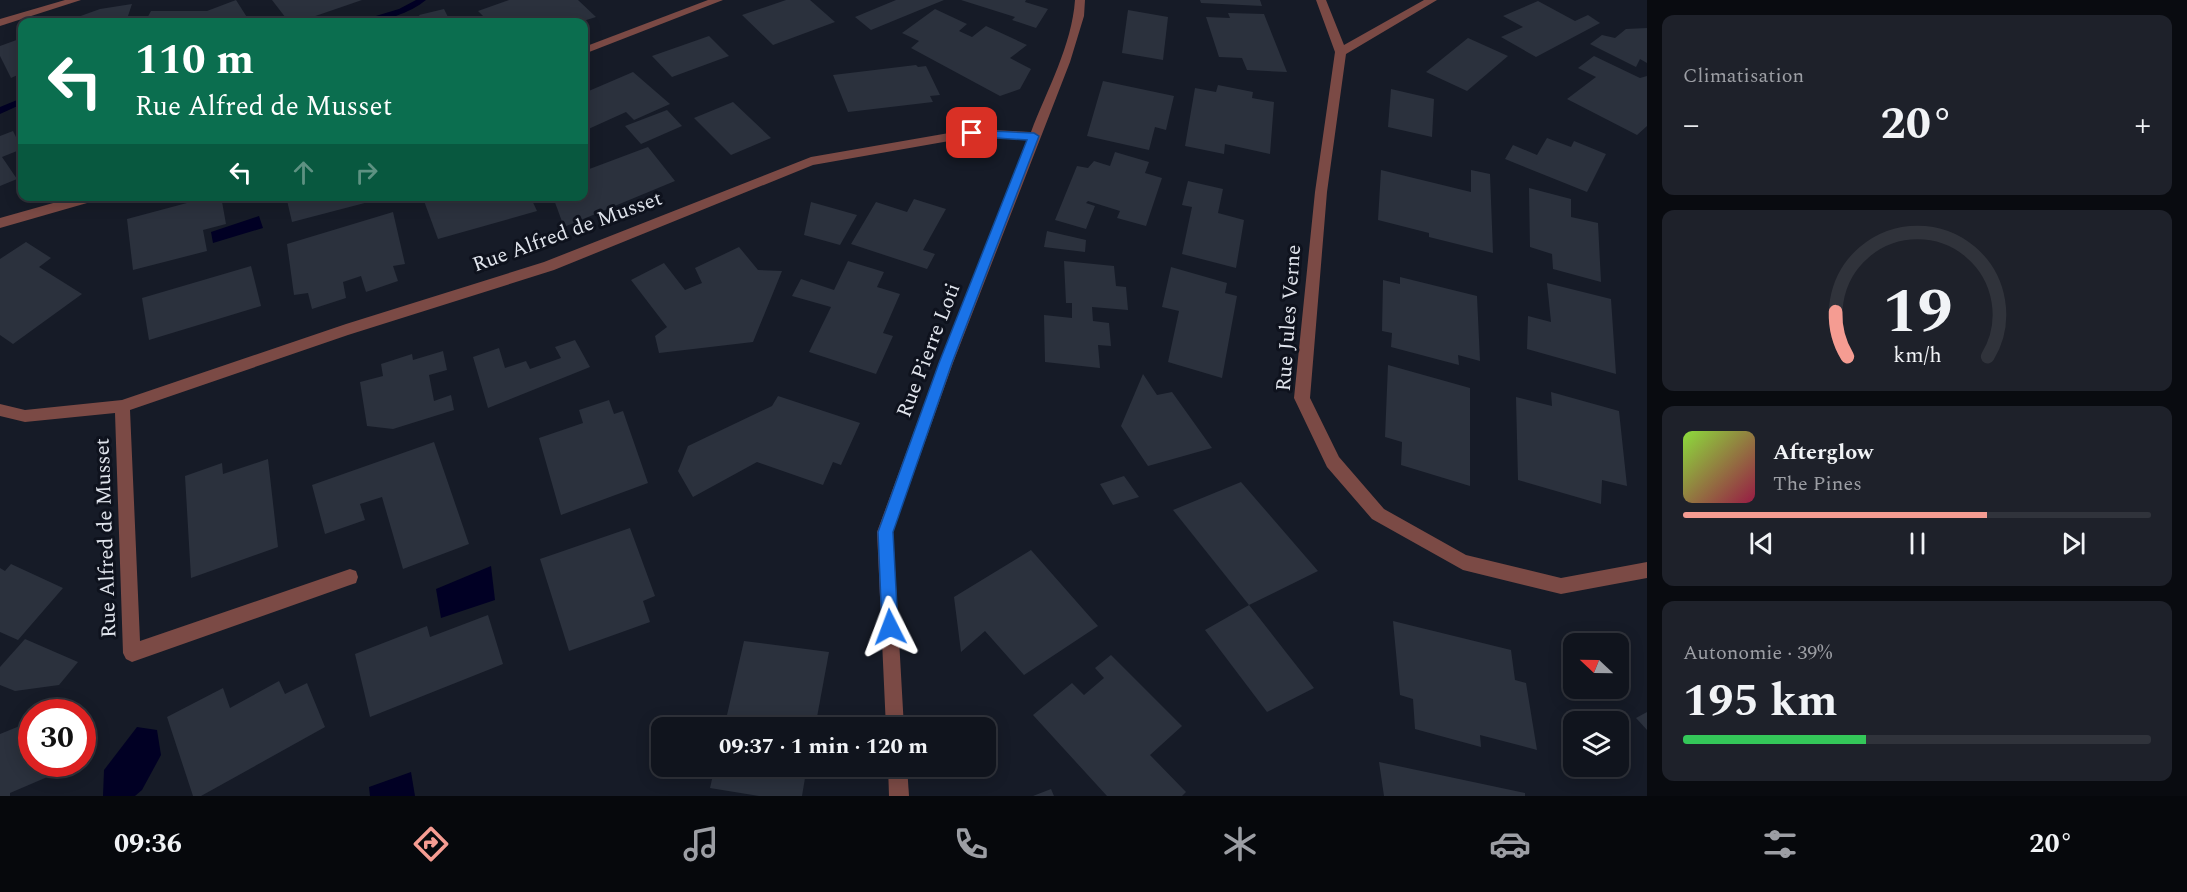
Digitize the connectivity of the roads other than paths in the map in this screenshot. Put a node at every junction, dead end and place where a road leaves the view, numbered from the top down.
1 (76, 0) edge
2 (718, 0) edge
3 (1080, 0) edge
4 (1321, 0) edge
5 (1432, 0) edge
6 (0, 23) edge
7 (588, 49) edge
8 (1341, 52) junction
9 (1034, 136) junction
10 (78, 201) edge
11 (0, 223) edge
12 (122, 406) junction
13 (0, 410) edge
14 (1647, 570) edge
15 (350, 577) dead end
16 (894, 717) edge
17 (898, 777) edge
18 (899, 796) edge

1 - 6 street
2 - 7 street
3 - 9 street, Rue Pierre Loti
4 - 8 street, Rue Jules Verne
5 - 8 street
8 - 14 street, Rue Jules Verne
9 - 12 street, Rue Alfred de Musset
9 - 16 street, Rue Pierre Loti
10 - 11 street
12 - 13 street, Rue Alfred de Musset
12 - 15 street, Rue Alfred de Musset
17 - 18 street

